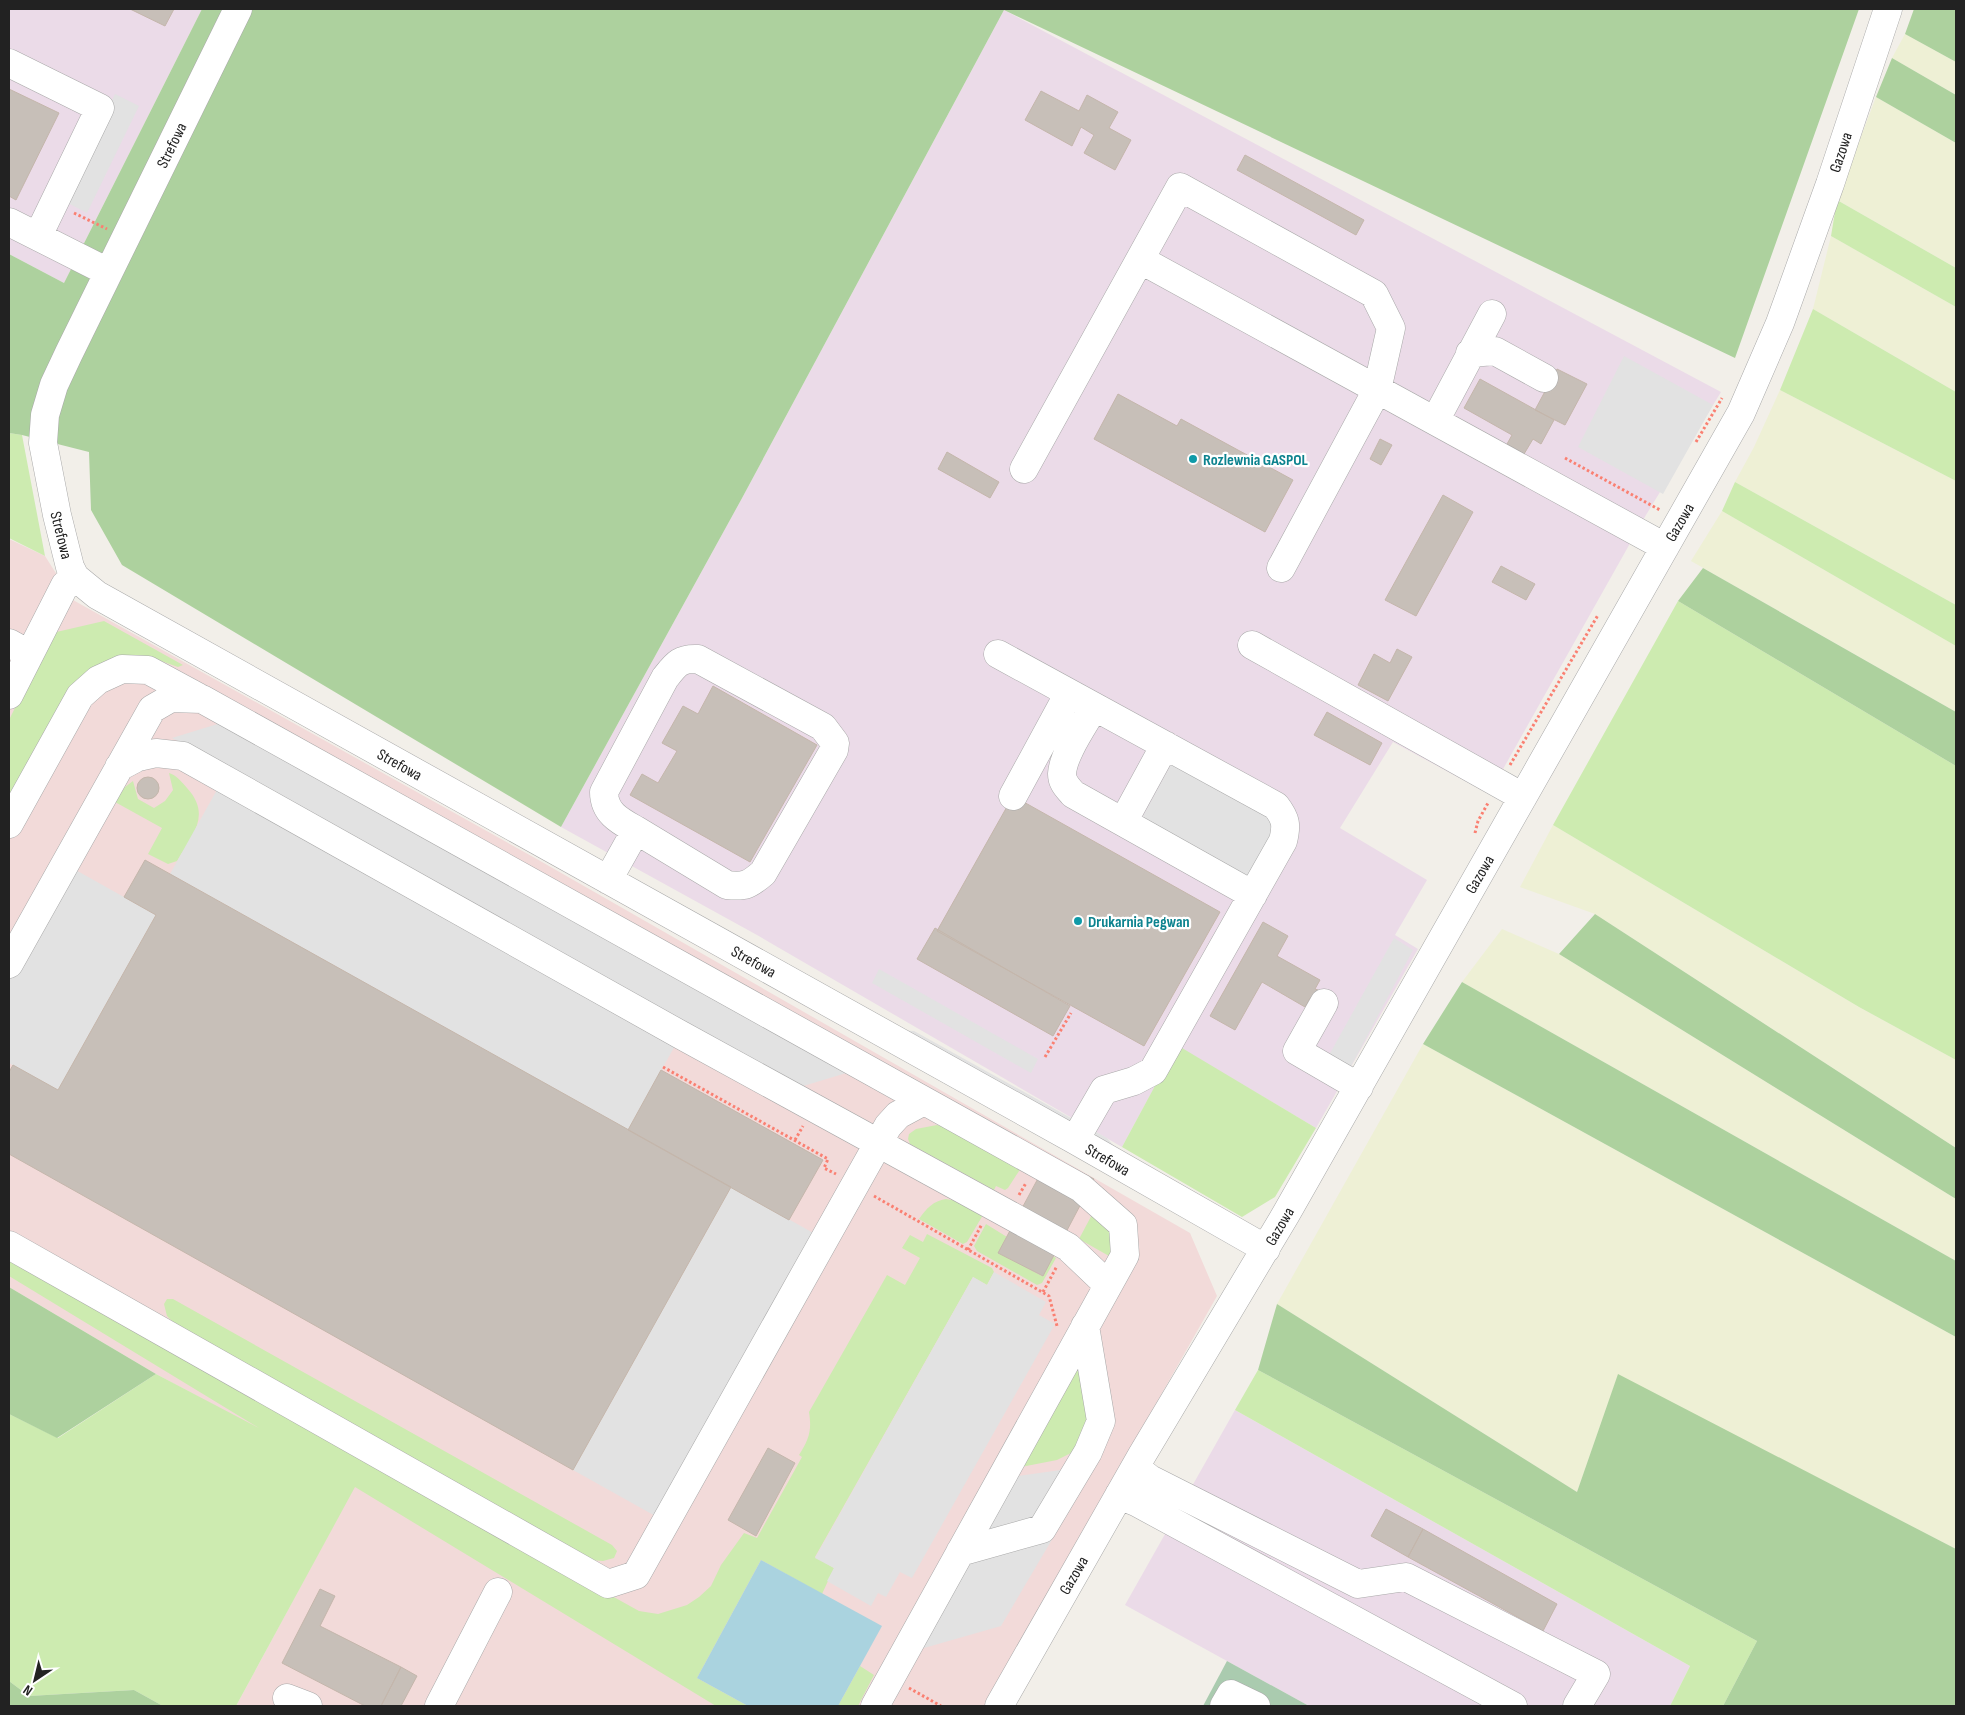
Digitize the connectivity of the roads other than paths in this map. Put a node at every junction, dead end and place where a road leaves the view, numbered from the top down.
1 (238, 9) edge
2 (1888, 9) edge
3 (9, 63) edge
4 (9, 222) edge
5 (38, 236) junction
6 (1141, 260) junction
7 (108, 272) junction
8 (1492, 314) dead end
9 (1470, 353) junction
10 (1544, 378) dead end
11 (1378, 390) junction
12 (1435, 421) junction
13 (1024, 469) dead end
14 (1655, 541) junction
15 (1281, 568) dead end
16 (75, 577) junction
17 (1252, 645) dead end
18 (19, 649) edge
19 (998, 654) dead end
20 (1070, 693) junction
21 (9, 695) edge
22 (202, 699) junction
23 (1094, 707) junction
24 (1165, 745) junction
25 (119, 768) junction
26 (1013, 796) dead end
27 (1523, 797) junction
28 (1123, 822) junction
29 (9, 824) edge
30 (636, 830) junction
31 (608, 880) junction
32 (1253, 895) junction
33 (9, 964) edge
34 (1324, 1003) dead end
35 (929, 1059) junction
36 (1359, 1087) junction
37 (917, 1097) junction
38 (1075, 1140) junction
39 (878, 1144) junction
40 (9, 1245) edge
41 (1266, 1248) junction
42 (1108, 1285) junction
43 (1085, 1326) junction
44 (1135, 1467) junction
45 (1119, 1494) junction
46 (960, 1552) junction
47 (498, 1592) dead end
48 (440, 1706) edge
49 (875, 1706) edge
50 (999, 1706) edge
51 (1224, 1706) edge
52 (1256, 1706) edge
53 (1513, 1706) edge
54 (1577, 1706) edge

1 - 7 street, Strefowa
2 - 14 street, Gazowa
3 - 5 street
4 - 5 street
5 - 7 street
6 - 11 street
6 - 11 street
6 - 13 street
7 - 16 street, Strefowa
8 - 9 street
9 - 10 street
9 - 12 street
11 - 12 street
11 - 15 street
12 - 14 street
14 - 27 street, Gazowa
16 - 18 street
16 - 31 street, Strefowa
17 - 27 street
18 - 21 street
19 - 20 street
20 - 23 street
20 - 26 street
22 - 25 street
22 - 29 street
22 - 37 street
23 - 24 street
23 - 28 street
24 - 28 street
24 - 32 street
25 - 33 street
25 - 39 street
27 - 36 street, Gazowa
28 - 32 street
30 - 30 street
30 - 31 street
31 - 35 street, Strefowa
32 - 38 street
34 - 36 street
35 - 37 street
35 - 38 street, Strefowa
36 - 41 street, Gazowa
37 - 39 street
37 - 42 street
38 - 41 street, Strefowa
39 - 40 street
39 - 42 street
41 - 44 street, Gazowa
42 - 43 street
43 - 46 street
43 - 46 street
44 - 45 street, Gazowa
44 - 54 street
45 - 50 street, Gazowa
45 - 53 street
46 - 49 street
47 - 48 street
51 - 52 street

